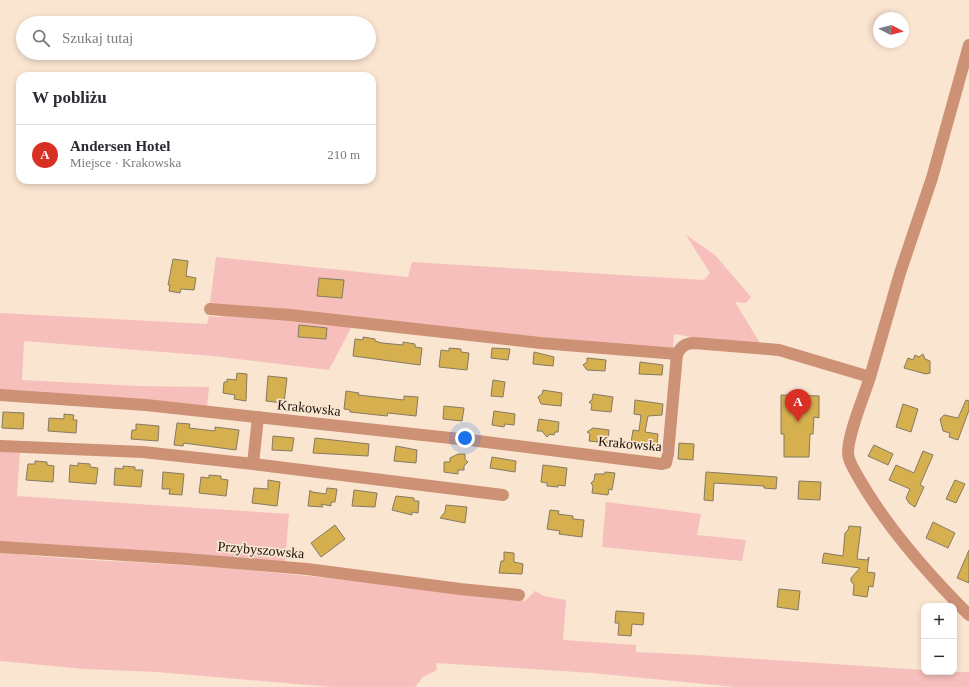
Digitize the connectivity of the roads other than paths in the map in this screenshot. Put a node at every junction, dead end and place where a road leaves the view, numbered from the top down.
1 (969, 44) edge
2 (210, 309) dead end
3 (677, 354) junction
4 (870, 377) junction
5 (0, 395) edge
6 (258, 417) junction
7 (0, 446) edge
8 (253, 464) junction
9 (503, 495) dead end
10 (0, 547) edge
11 (519, 595) dead end
12 (969, 615) edge

1 - 4 street
2 - 3 street
3 - 4 street
3 - 6 street, Krakowska
4 - 12 street
5 - 6 street, Krakowska
6 - 8 street
7 - 8 street
8 - 9 street
10 - 11 street, Przybyszowska

